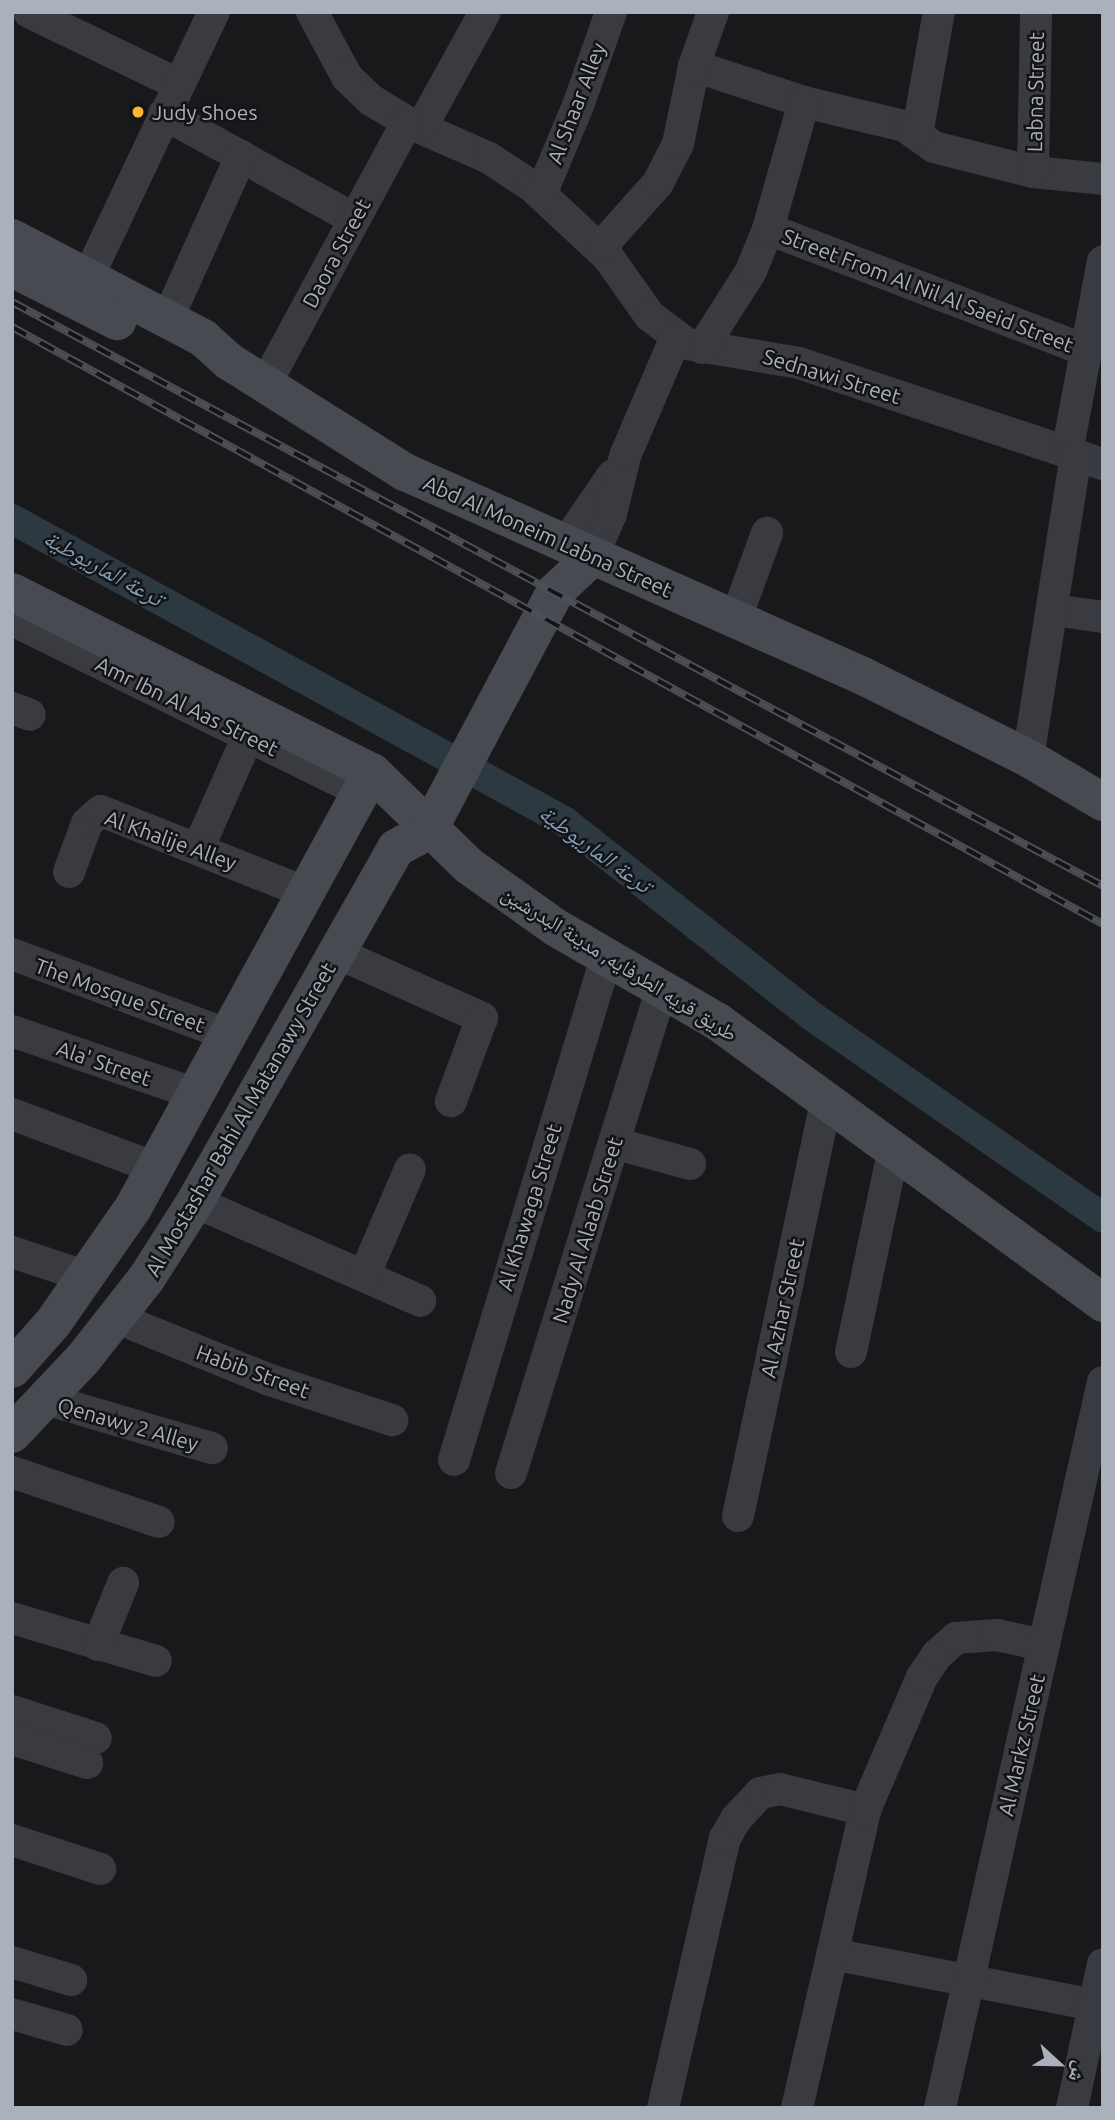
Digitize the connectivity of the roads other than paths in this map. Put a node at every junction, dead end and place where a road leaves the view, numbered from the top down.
1 (29, 12) edge
2 (214, 12) edge
3 (485, 12) edge
4 (611, 12) edge
5 (713, 12) edge
6 (939, 12) edge
7 (1036, 12) edge
8 (314, 13) edge
9 (694, 66) junction
10 (178, 85) junction
11 (804, 102) junction
12 (164, 114) junction
13 (414, 125) junction
14 (917, 135) junction
15 (241, 156) junction
16 (1033, 172) junction
17 (1103, 178) edge
18 (541, 194) junction
19 (354, 219) junction
20 (768, 229) junction
21 (12, 239) edge
22 (600, 248) junction
23 (12, 268) edge
24 (1102, 272) edge
25 (88, 277) junction
26 (168, 318) junction
27 (689, 343) junction
28 (1088, 351) junction
29 (230, 362) junction
30 (265, 385) junction
31 (1082, 458) edge
32 (767, 533) dead end
33 (578, 552) junction
34 (12, 592) edge
35 (1053, 610) junction
36 (1103, 617) edge
37 (12, 620) edge
38 (735, 621) junction
39 (495, 681) junction
40 (248, 736) junction
41 (1028, 758) junction
42 (367, 782) junction
43 (1103, 802) edge
44 (418, 820) junction
45 (198, 849) junction
46 (69, 872) dead end
47 (307, 893) junction
48 (337, 953) junction
49 (12, 954) edge
50 (607, 955) junction
51 (662, 988) junction
52 (12, 1031) edge
53 (229, 1035) junction
54 (196, 1094) junction
55 (827, 1100) junction
56 (451, 1101) dead end
57 (12, 1114) edge
58 (614, 1143) junction
59 (892, 1153) junction
60 (690, 1164) dead end
61 (156, 1168) junction
62 (410, 1170) dead end
63 (195, 1202) junction
64 (12, 1252) edge
65 (364, 1276) junction
66 (87, 1277) junction
67 (420, 1301) dead end
68 (1103, 1303) edge
69 (117, 1318) junction
70 (851, 1352) dead end
71 (12, 1368) edge
72 (1103, 1382) edge
73 (45, 1399) junction
74 (392, 1420) dead end
75 (12, 1434) edge
76 (212, 1448) dead end
77 (454, 1460) dead end
78 (12, 1472) edge
79 (512, 1473) dead end
80 (738, 1516) dead end
81 (159, 1522) dead end
82 (123, 1583) dead end
83 (12, 1618) edge
84 (97, 1645) junction
85 (1043, 1645) junction
86 (156, 1661) dead end
87 (12, 1712) edge
88 (12, 1739) edge
89 (865, 1811) junction
90 (12, 1840) edge
91 (100, 1870) dead end
92 (832, 1954) junction
93 (12, 1962) edge
94 (1103, 1964) edge
95 (71, 1980) dead end
96 (968, 1980) junction
97 (1094, 2005) junction
98 (12, 2014) edge
99 (67, 2030) dead end
100 (663, 2108) edge
101 (797, 2108) edge
102 (940, 2108) edge
103 (1072, 2108) edge

1 - 10 street
2 - 10 street
3 - 13 street, Daora Street
4 - 18 street, Al Shaar Alley
5 - 9 street
6 - 14 street
7 - 16 street, Labna Street
8 - 13 street
9 - 11 street
9 - 22 street
10 - 12 street
11 - 14 street
11 - 20 street
12 - 15 street
12 - 25 street
13 - 18 street
13 - 19 street, Daora Street
14 - 16 street
15 - 19 street
15 - 26 street
16 - 17 street
18 - 22 street
19 - 30 street, Daora Street
20 - 27 street
20 - 28 street, Street From Al Nil Al Saeid Street
21 - 25 main road, Abd Al Moneim Labna Street
22 - 27 street
23 - 29 main road
24 - 28 street
25 - 26 main road, Abd Al Moneim Labna Street
26 - 29 main road, Abd Al Moneim Labna Street
27 - 31 street, Sednawi Street
27 - 33 street
28 - 31 street
29 - 30 main road, Abd Al Moneim Labna Street
30 - 33 main road, Abd Al Moneim Labna Street
31 - 35 street
32 - 38 street
33 - 38 main road, Abd Al Moneim Labna Street
33 - 39 main road
34 - 42 main road, طريق قريه الطرفايه, مدينة البدرشين
35 - 36 street
35 - 41 street
37 - 40 street, Amr Ibn Al Aas Street
38 - 41 main road, Abd Al Moneim Labna Street
39 - 44 main road
39 - 44 main road
40 - 42 street, Amr Ibn Al Aas Street
40 - 45 street
41 - 43 main road, Abd Al Moneim Labna Street
42 - 44 main road, طريق قريه الطرفايه, مدينة البدرشين
42 - 47 main road
44 - 48 main road, Al Mostashar Bahi Al Matanawy Street
44 - 50 main road, طريق قريه الطرفايه, مدينة البدرشين
45 - 46 street, Al Khalije Alley
45 - 47 street, Al Khalije Alley
47 - 53 main road
48 - 56 street
48 - 63 main road, Al Mostashar Bahi Al Matanawy Street
49 - 53 street, The Mosque Street
50 - 51 main road, طريق قريه الطرفايه, مدينة البدرشين
50 - 77 street, Al Khawaga Street
51 - 55 main road, طريق قريه الطرفايه, مدينة البدرشين
51 - 58 street, Nady Al Alaab Street
52 - 54 street, Ala' Street
53 - 54 main road
54 - 61 main road
55 - 59 main road, طريق قريه الطرفايه, مدينة البدرشين
55 - 80 street, Al Azhar Street
57 - 61 street
58 - 60 street
58 - 79 street, Nady Al Alaab Street
59 - 68 main road, طريق قريه الطرفايه, مدينة البدرشين
59 - 70 street
61 - 66 main road
62 - 65 street
63 - 65 street
63 - 69 main road, Al Mostashar Bahi Al Matanawy Street
64 - 66 street
65 - 67 street
66 - 71 main road
69 - 73 main road, Al Mostashar Bahi Al Matanawy Street
69 - 74 street, Habib Street
72 - 85 street, Al Markz Street
73 - 75 main road, Al Mostashar Bahi Al Matanawy Street
73 - 76 street, Qenawy 2 Alley
78 - 81 street
82 - 84 street
83 - 84 street
84 - 86 street
85 - 89 street
85 - 96 street, Al Markz Street
87 - 88 street
89 - 92 street
89 - 100 street
90 - 91 street
92 - 96 street
92 - 101 street
93 - 95 street
94 - 97 street
96 - 97 street
96 - 102 street, Al Markz Street
97 - 103 street
98 - 99 street

